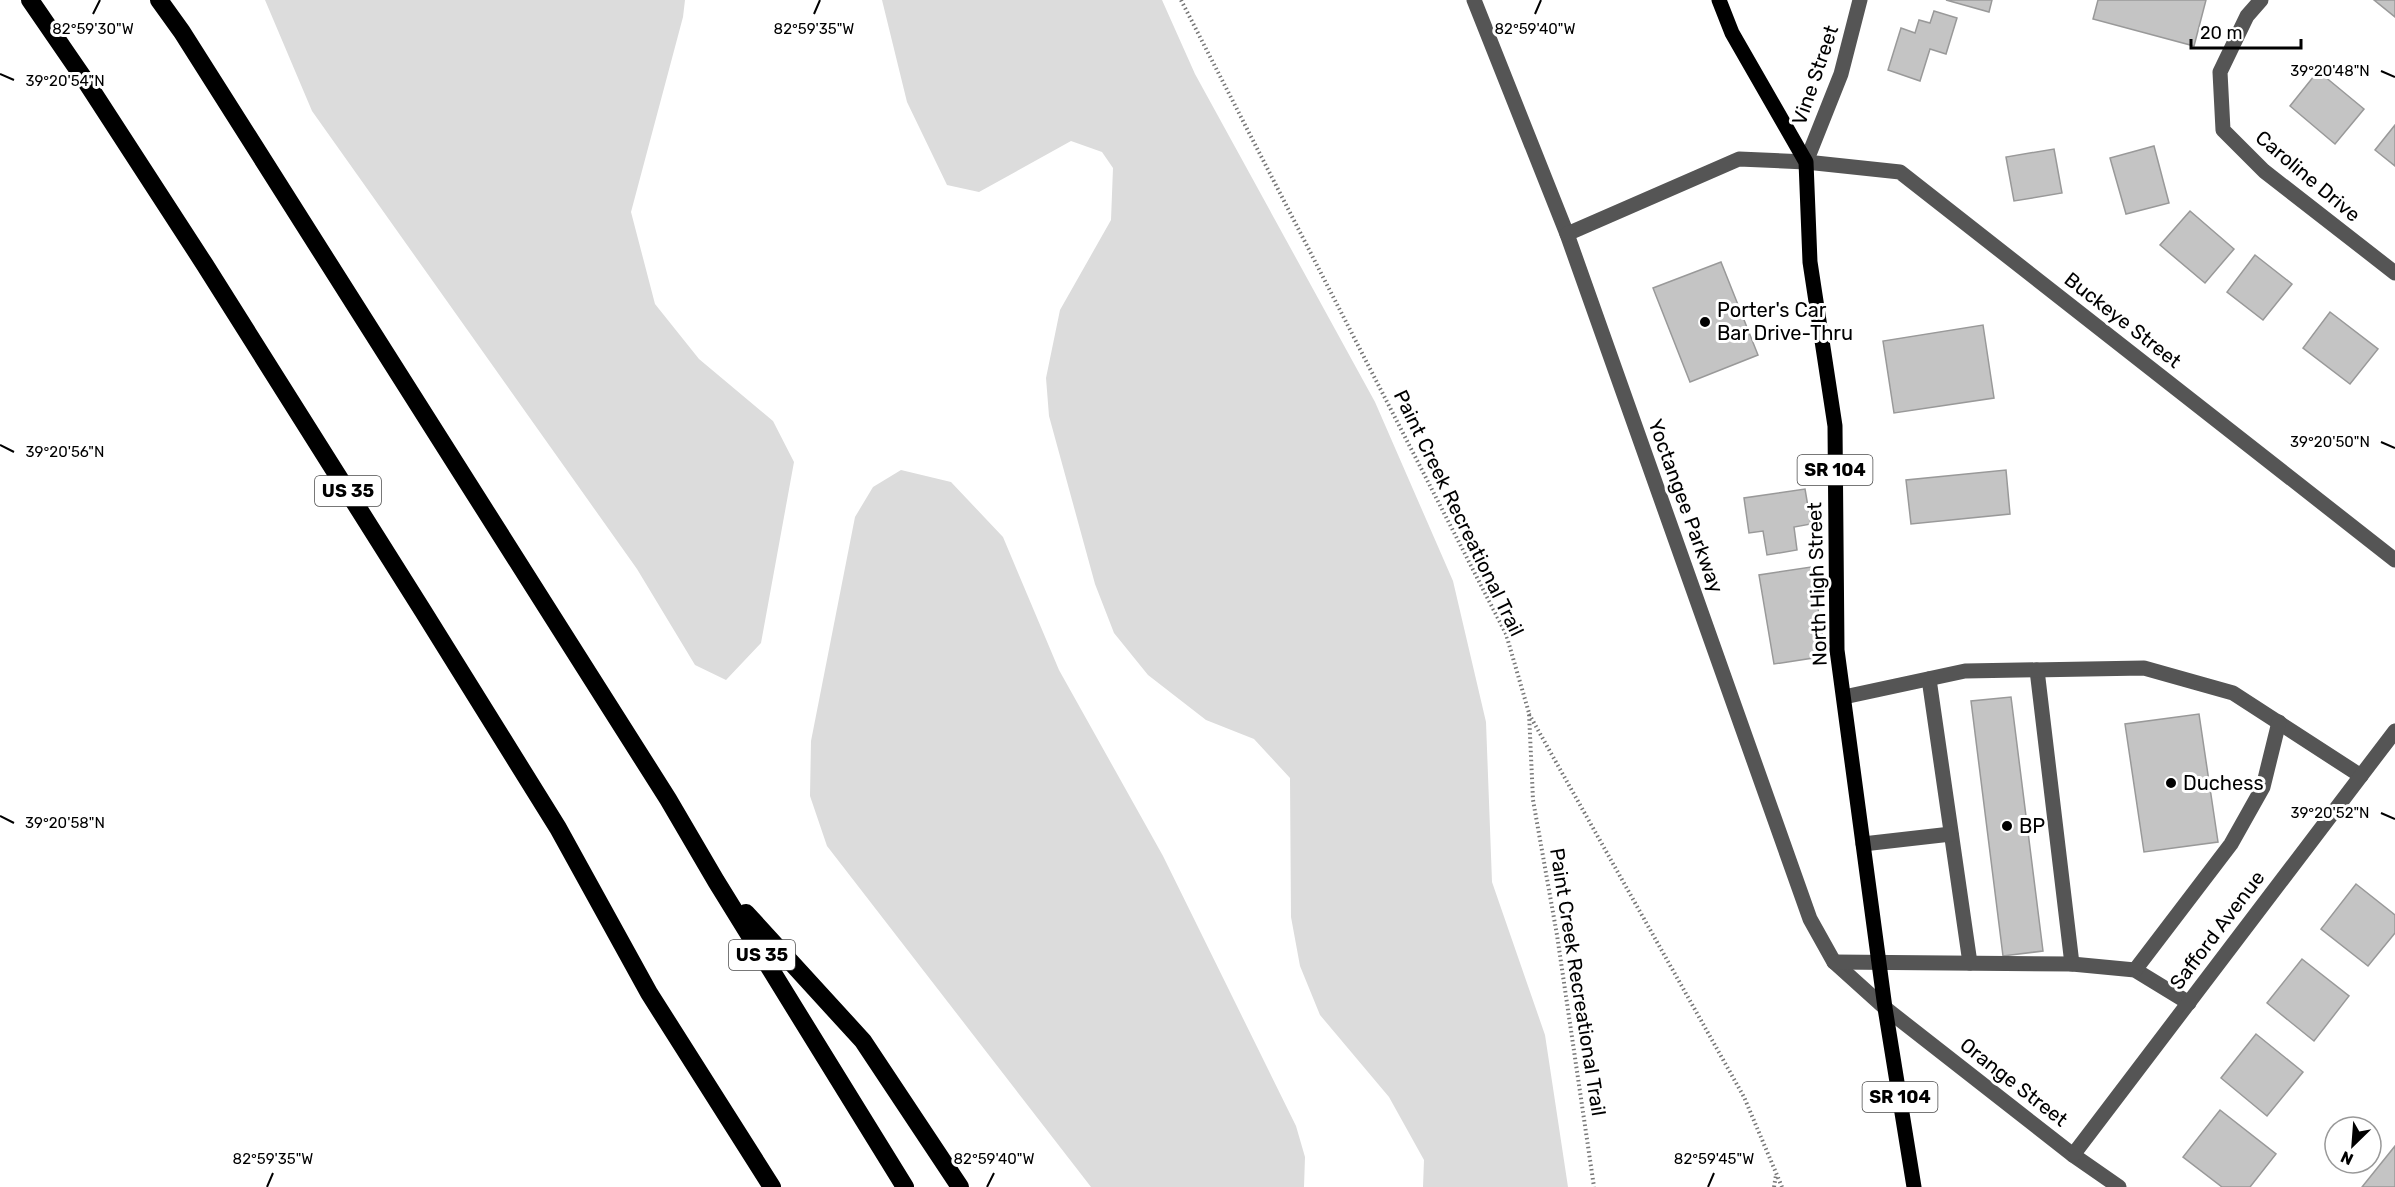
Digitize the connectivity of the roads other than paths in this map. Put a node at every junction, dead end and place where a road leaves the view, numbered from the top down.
1 (30, 0) edge
2 (159, 0) edge
3 (1474, 0) edge
4 (1719, 0) edge
5 (1860, 0) edge
6 (2261, 0) edge
7 (1806, 162) junction
8 (1568, 234) junction
9 (2395, 273) edge
10 (2395, 560) edge
11 (2037, 670) junction
12 (1929, 679) junction
13 (1844, 697) junction
14 (2278, 722) junction
15 (2395, 731) edge
16 (2361, 776) junction
17 (1951, 834) junction
18 (1863, 844) junction
19 (716, 881) junction
20 (1834, 962) junction
21 (1878, 962) junction
22 (1970, 963) junction
23 (2072, 964) junction
24 (2135, 970) junction
25 (2189, 1003) junction
26 (1885, 1008) junction
27 (2073, 1155) junction
28 (2111, 1184) edge
29 (772, 1187) edge
30 (905, 1187) edge
31 (960, 1187) edge
32 (1914, 1187) edge

1 - 29 highway, US 35
2 - 19 highway, US 35
3 - 8 street, Yoctangee Parkway
4 - 7 main road, North High Street / SR 104
5 - 7 street, Vine Street
6 - 9 street, Caroline Drive
7 - 8 street, Buckeye Street
7 - 10 street, Buckeye Street
7 - 13 main road, North High Street / SR 104
8 - 20 street, Yoctangee Parkway
11 - 12 street
11 - 14 street
11 - 23 street
12 - 13 street
12 - 17 street
13 - 18 main road, North High Street / SR 104
14 - 16 street
14 - 24 street
15 - 16 street, Safford Avenue
16 - 25 street, Safford Avenue
17 - 18 street
17 - 22 street
18 - 21 main road, North High Street / SR 104
19 - 30 highway, US 35
19 - 31 highway
20 - 21 street
20 - 26 street, Yoctangee Parkway
21 - 22 street
21 - 26 main road, North High Street / SR 104
22 - 23 street
23 - 24 street
24 - 25 street
25 - 27 street, Safford Avenue
26 - 27 street, Orange Street
26 - 32 main road, SR 104
27 - 28 street, Orange Street

